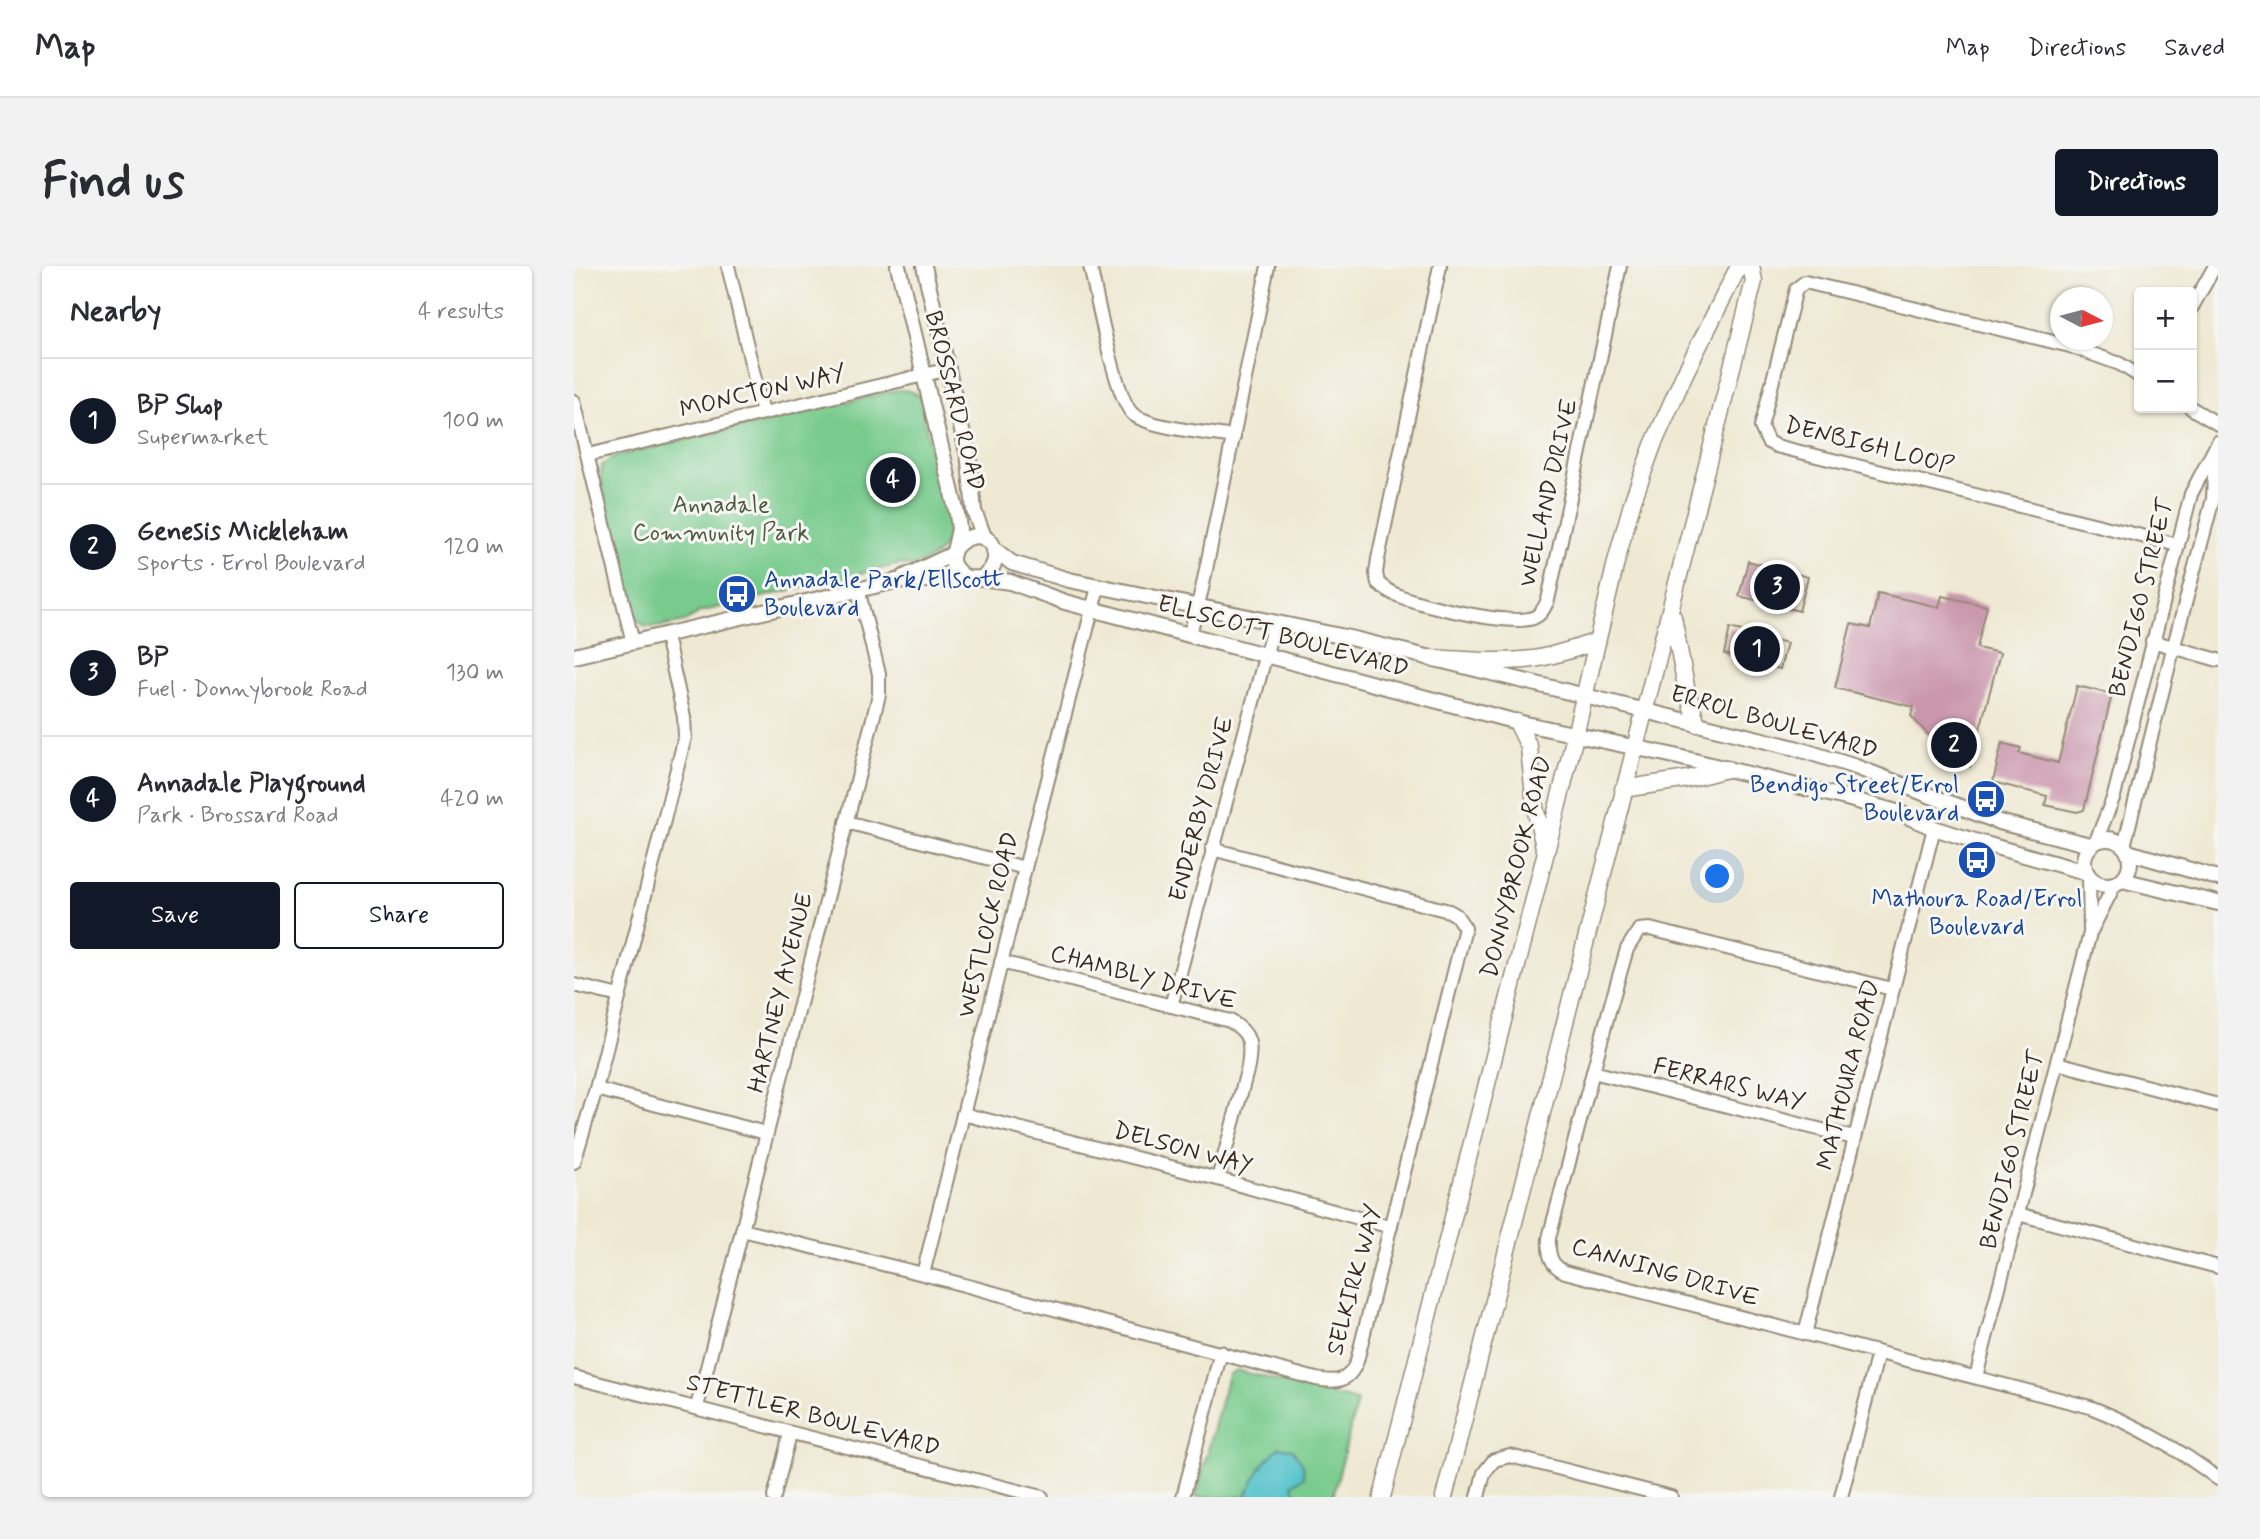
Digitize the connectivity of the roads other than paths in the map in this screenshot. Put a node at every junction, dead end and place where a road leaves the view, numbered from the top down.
1 (728, 266) edge
2 (898, 266) edge
3 (923, 266) edge
4 (1090, 266) edge
5 (1268, 266) edge
6 (1440, 266) edge
7 (1620, 266) edge
8 (1742, 266) edge
9 (1751, 266) edge
10 (2215, 266) edge
11 (2197, 298) edge
12 (949, 369) junction
13 (2134, 373) edge
14 (924, 375) junction
15 (574, 401) edge
16 (2197, 412) edge
17 (763, 413) junction
18 (2218, 424) edge
19 (1234, 437) junction
20 (2216, 446) edge
21 (587, 455) junction
22 (990, 544) junction
23 (2178, 545) junction
24 (954, 551) junction
25 (974, 578) junction
26 (897, 580) junction
27 (1098, 587) junction
28 (858, 589) junction
29 (1672, 604) junction
30 (1198, 608) junction
31 (1092, 609) junction
32 (1274, 624) junction
33 (1190, 634) junction
34 (666, 636) junction
35 (1596, 642) junction
36 (2152, 642) junction
37 (633, 643) junction
38 (2173, 649) junction
39 (1265, 654) junction
40 (578, 657) edge
41 (1430, 658) junction
42 (2218, 660) edge
43 (1583, 696) junction
44 (1644, 711) junction
45 (1517, 722) junction
46 (1697, 724) junction
47 (1574, 736) junction
48 (1635, 748) junction
49 (1727, 769) junction
50 (1623, 789) junction
51 (846, 822) junction
52 (1934, 828) junction
53 (2093, 843) junction
54 (1212, 849) junction
55 (2126, 849) junction
56 (1545, 850) junction
57 (1024, 868) junction
58 (2087, 874) junction
59 (2218, 878) edge
60 (2118, 882) junction
61 (2218, 903) edge
62 (2090, 933) junction
63 (1001, 962) junction
64 (574, 985) edge
65 (1892, 989) junction
66 (619, 996) junction
67 (1171, 1006) junction
68 (2057, 1063) junction
69 (1593, 1072) junction
70 (596, 1089) junction
71 (2218, 1105) edge
72 (963, 1114) junction
73 (766, 1133) junction
74 (1854, 1138) junction
75 (574, 1162) edge
76 (1218, 1179) junction
77 (2018, 1214) junction
78 (1391, 1227) junction
79 (743, 1230) junction
80 (2218, 1267) edge
81 (923, 1274) junction
82 (1805, 1334) junction
83 (1221, 1352) junction
84 (1878, 1353) junction
85 (574, 1377) edge
86 (1976, 1377) junction
87 (697, 1407) junction
88 (790, 1434) junction
89 (2218, 1479) edge
90 (774, 1497) edge
91 (1042, 1497) edge
92 (1183, 1497) edge
93 (1382, 1497) edge
94 (1444, 1497) edge
95 (1478, 1497) edge
96 (1671, 1497) edge
97 (1841, 1497) edge

1 - 17 street
2 - 14 street, BROSSARD ROAD
3 - 12 street, BROSSARD ROAD
4 - 19 street
5 - 19 street
6 - 7 street, WELLAND DRIVE
8 - 35 main road, DONNYBROOK ROAD
9 - 29 main road
10 - 11 street
12 - 14 street, MONCTON WAY
12 - 22 street, BROSSARD ROAD
13 - 23 street, DENBIGH LOOP
14 - 17 street, MONCTON WAY
14 - 24 street, BROSSARD ROAD
15 - 21 street
16 - 18 street
17 - 21 street, MONCTON WAY
19 - 30 street
20 - 23 street, BENDIGO STREET
20 - 38 street, BENDIGO STREET
21 - 37 street
22 - 24 street
22 - 25 street
22 - 27 street, ELLSCOTT BOULEVARD
23 - 36 street, BENDIGO STREET
24 - 25 street
24 - 26 street, ELLSCOTT BOULEVARD
25 - 26 street, ELLSCOTT BOULEVARD
25 - 31 street, ELLSCOTT BOULEVARD
26 - 28 street, ELLSCOTT BOULEVARD
27 - 30 street, ELLSCOTT BOULEVARD
27 - 31 street, WESTLOCK ROAD
28 - 34 street, ELLSCOTT BOULEVARD
28 - 51 street, HARTNEY AVENUE
29 - 44 main road
29 - 46 main road
30 - 32 street, ELLSCOTT BOULEVARD
30 - 33 street
31 - 33 street, ELLSCOTT BOULEVARD
31 - 57 street, WESTLOCK ROAD
32 - 39 street, ENDERBY DRIVE
32 - 41 street, ELLSCOTT BOULEVARD
33 - 39 street, ELLSCOTT BOULEVARD
34 - 37 street, ELLSCOTT BOULEVARD
34 - 66 street
35 - 41 main road
35 - 43 main road, DONNYBROOK ROAD
36 - 38 street
36 - 53 street, BENDIGO STREET
37 - 40 street, ELLSCOTT BOULEVARD
38 - 42 street
38 - 55 street, BENDIGO STREET
39 - 45 street, ELLSCOTT BOULEVARD
39 - 54 street, ENDERBY DRIVE
41 - 43 street, ELLSCOTT BOULEVARD
43 - 44 street, ELLSCOTT BOULEVARD
43 - 47 main road, DONNYBROOK ROAD
44 - 46 street, ERROL BOULEVARD
44 - 48 main road
45 - 47 street, ELLSCOTT BOULEVARD
45 - 56 main road
46 - 53 street, ERROL BOULEVARD
47 - 48 street, ELLSCOTT BOULEVARD
47 - 56 main road, DONNYBROOK ROAD
48 - 49 street
48 - 50 main road
49 - 50 main road
49 - 52 street
50 - 94 main road
51 - 57 street
51 - 73 street, HARTNEY AVENUE
52 - 58 street
52 - 65 street, MATHOURA ROAD
53 - 55 street, ERROL BOULEVARD
53 - 58 street
54 - 67 street, ENDERBY DRIVE
54 - 78 street, SELKIRK WAY
55 - 59 street, ERROL BOULEVARD
55 - 60 street
56 - 93 main road, DONNYBROOK ROAD
57 - 63 street, WESTLOCK ROAD
58 - 60 street
58 - 62 street, BENDIGO STREET
60 - 61 street
60 - 62 street, BENDIGO STREET
62 - 68 street, BENDIGO STREET
63 - 67 street, CHAMBLY DRIVE
63 - 72 street, WESTLOCK ROAD
64 - 66 street
65 - 69 street, CANNING DRIVE
65 - 74 street, MATHOURA ROAD
66 - 70 street
67 - 76 street, CHAMBLY DRIVE
68 - 71 street
68 - 77 street, BENDIGO STREET
69 - 74 street, FERRARS WAY
69 - 82 street, CANNING DRIVE
70 - 73 street
70 - 75 street
72 - 76 street, DELSON WAY
72 - 81 street, WESTLOCK ROAD
73 - 79 street, HARTNEY AVENUE
74 - 82 street, MATHOURA ROAD
76 - 78 street, DELSON WAY
77 - 80 street
77 - 86 street, BENDIGO STREET
78 - 83 street, SELKIRK WAY
79 - 81 street, SELKIRK WAY
79 - 87 street, HARTNEY AVENUE
81 - 83 street, SELKIRK WAY
82 - 84 street, CANNING DRIVE
83 - 92 street
84 - 86 street, CANNING DRIVE
84 - 97 street
85 - 87 street, STETTLER BOULEVARD
86 - 89 street, CANNING DRIVE
87 - 88 street, STETTLER BOULEVARD
88 - 90 street
88 - 91 street, STETTLER BOULEVARD
95 - 96 street

